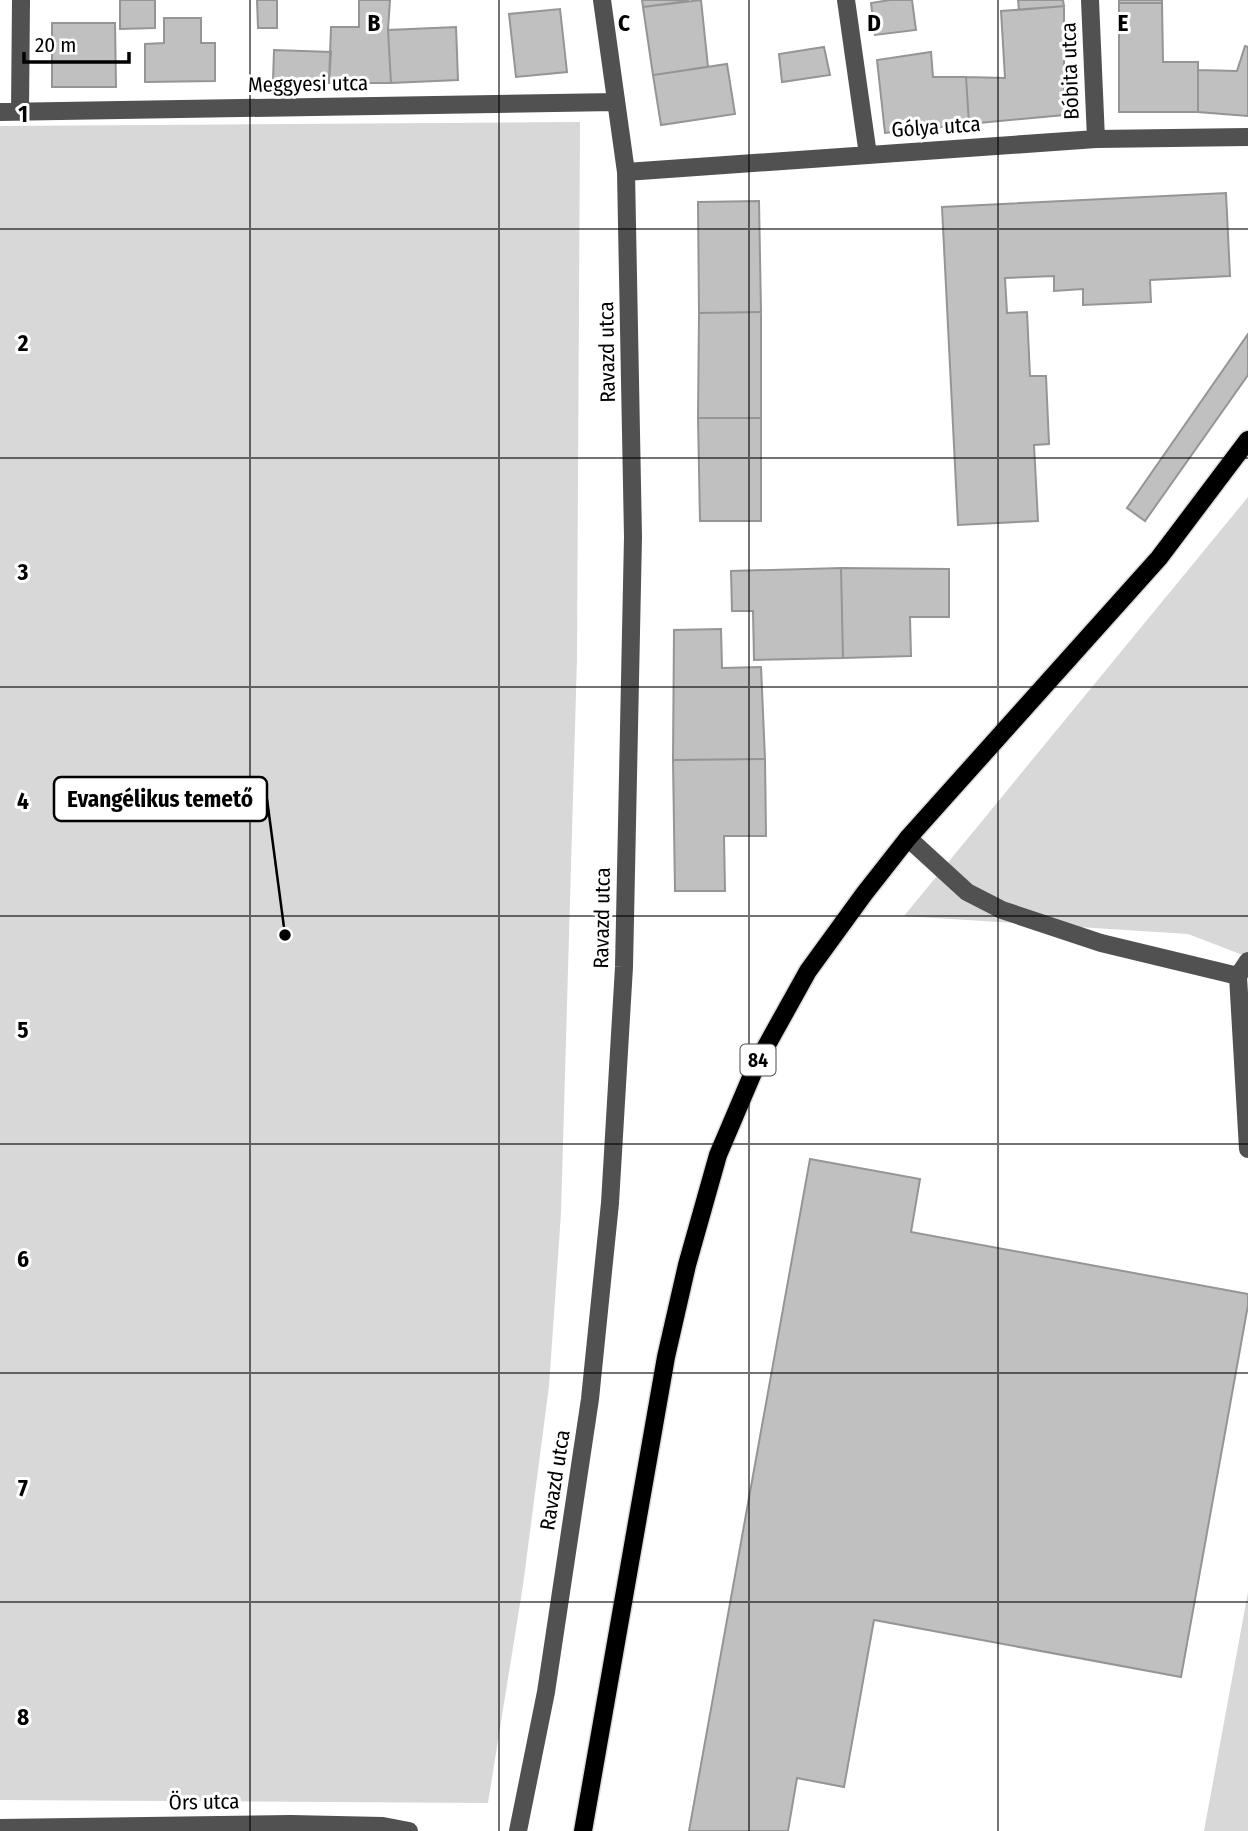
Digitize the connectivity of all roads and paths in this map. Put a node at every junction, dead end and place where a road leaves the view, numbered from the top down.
1 (20, 0) edge
2 (602, 0) edge
3 (846, 0) edge
4 (1090, 0) edge
5 (617, 102) junction
6 (0, 111) edge
7 (20, 112) junction
8 (1248, 137) edge
9 (1096, 139) junction
10 (868, 155) junction
11 (626, 172) junction
12 (1248, 440) edge
13 (908, 838) junction
14 (1243, 968) edge
15 (1248, 1149) edge
16 (0, 1828) edge
17 (409, 1831) edge
18 (518, 1831) edge
19 (583, 1831) edge

1 - 7 street
2 - 5 street, Ravazd utca
3 - 10 street
4 - 9 street, Bóbita utca
5 - 7 street, Meggyesi utca
5 - 11 street, Ravazd utca
6 - 7 street, Meggyesi utca
8 - 9 street, Gólya utca
9 - 10 street, Gólya utca
10 - 11 street, Gólya utca
11 - 18 street, Ravazd utca
12 - 13 main road, 84
13 - 14 street
13 - 19 main road, 84
14 - 15 street
16 - 17 street, Örs utca

